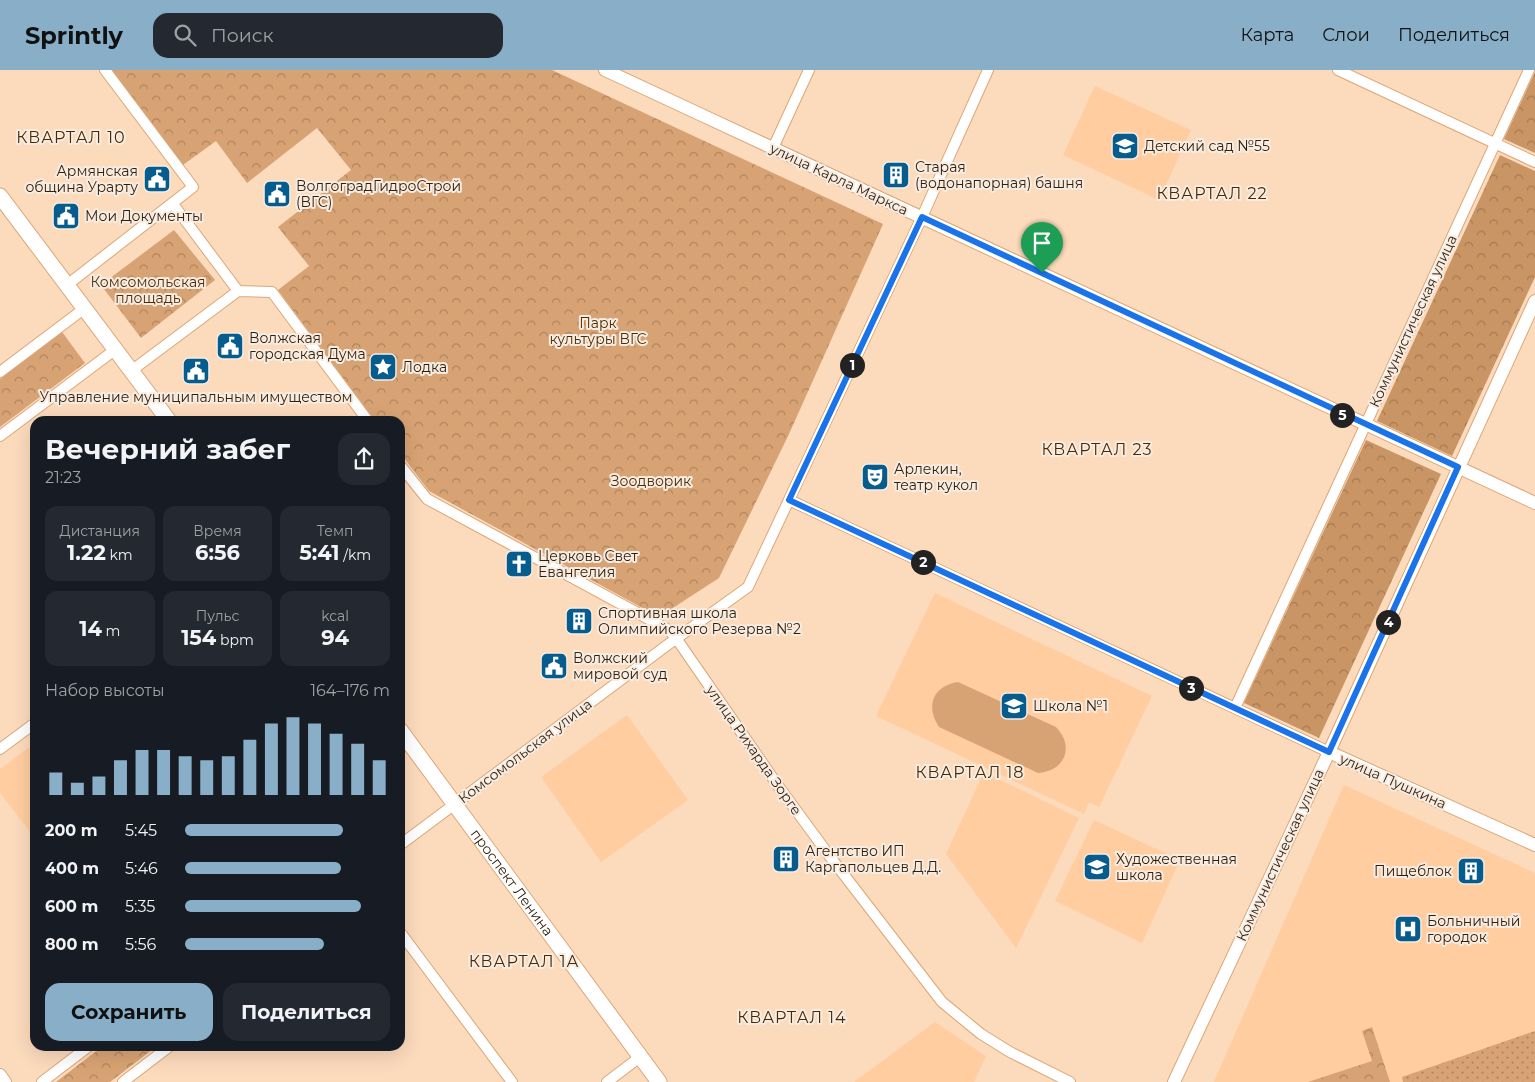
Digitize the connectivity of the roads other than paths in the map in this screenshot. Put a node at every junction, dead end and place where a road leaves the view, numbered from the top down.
1 (105, 70) edge
2 (605, 70) edge
3 (809, 70) edge
4 (988, 70) edge
5 (1338, 70) edge
6 (1529, 70) edge
7 (1495, 143) junction
8 (773, 148) junction
9 (1535, 162) edge
10 (0, 196) edge
11 (173, 204) junction
12 (922, 217) junction
13 (67, 284) junction
14 (238, 291) junction
15 (1535, 301) edge
16 (85, 308) junction
17 (116, 349) junction
18 (132, 371) junction
19 (0, 372) edge
20 (164, 416) edge
21 (364, 416) edge
22 (1365, 425) junction
23 (0, 436) edge
24 (1458, 467) junction
25 (405, 471) edge
26 (789, 500) junction
27 (1535, 503) edge
28 (676, 638) junction
29 (1235, 708) junction
30 (30, 728) edge
31 (405, 737) edge
32 (0, 750) edge
33 (1329, 752) junction
34 (454, 804) junction
35 (405, 842) edge
36 (1535, 845) edge
37 (405, 939) edge
38 (82, 1051) edge
39 (163, 1051) edge
40 (640, 1057) junction
41 (0, 1075) edge
42 (6, 1082) edge
43 (42, 1082) edge
44 (122, 1082) edge
45 (512, 1082) edge
46 (607, 1082) edge
47 (659, 1082) edge
48 (1070, 1082) edge
49 (1174, 1082) edge

1 - 11 street
2 - 8 street, улица Карла Маркса
3 - 8 street
4 - 12 street, Комсомольская улица
5 - 7 street
6 - 7 street, Коммунистическая улица
7 - 9 street
7 - 22 street, Коммунистическая улица
8 - 12 street, улица Карла Маркса
10 - 13 main road
11 - 13 street
11 - 14 street
12 - 22 street, улица Карла Маркса
12 - 26 street, Комсомольская улица
13 - 16 main road
14 - 18 street
14 - 21 street
15 - 24 street, Коммунистическая улица
16 - 17 main road
16 - 19 street
17 - 18 main road
17 - 23 street
18 - 20 main road
22 - 24 street, улица Карла Маркса
22 - 29 street, Коммунистическая улица
24 - 27 street, улица Карла Маркса
24 - 33 street, Коммунистическая улица
25 - 28 street, улица Рихарда Зорге
26 - 28 street, Комсомольская улица
26 - 29 street, улица Пушкина
28 - 34 street, Комсомольская улица
28 - 48 street, улица Рихарда Зорге
29 - 33 street, улица Пушкина
30 - 32 street
31 - 34 main road, проспект Ленина
33 - 36 street, улица Пушкина
33 - 49 street, Коммунистическая улица
34 - 35 street, Комсомольская улица
34 - 40 main road, проспект Ленина
37 - 45 street
38 - 43 street
39 - 44 street
40 - 46 street
40 - 47 main road, проспект Ленина
41 - 42 street

